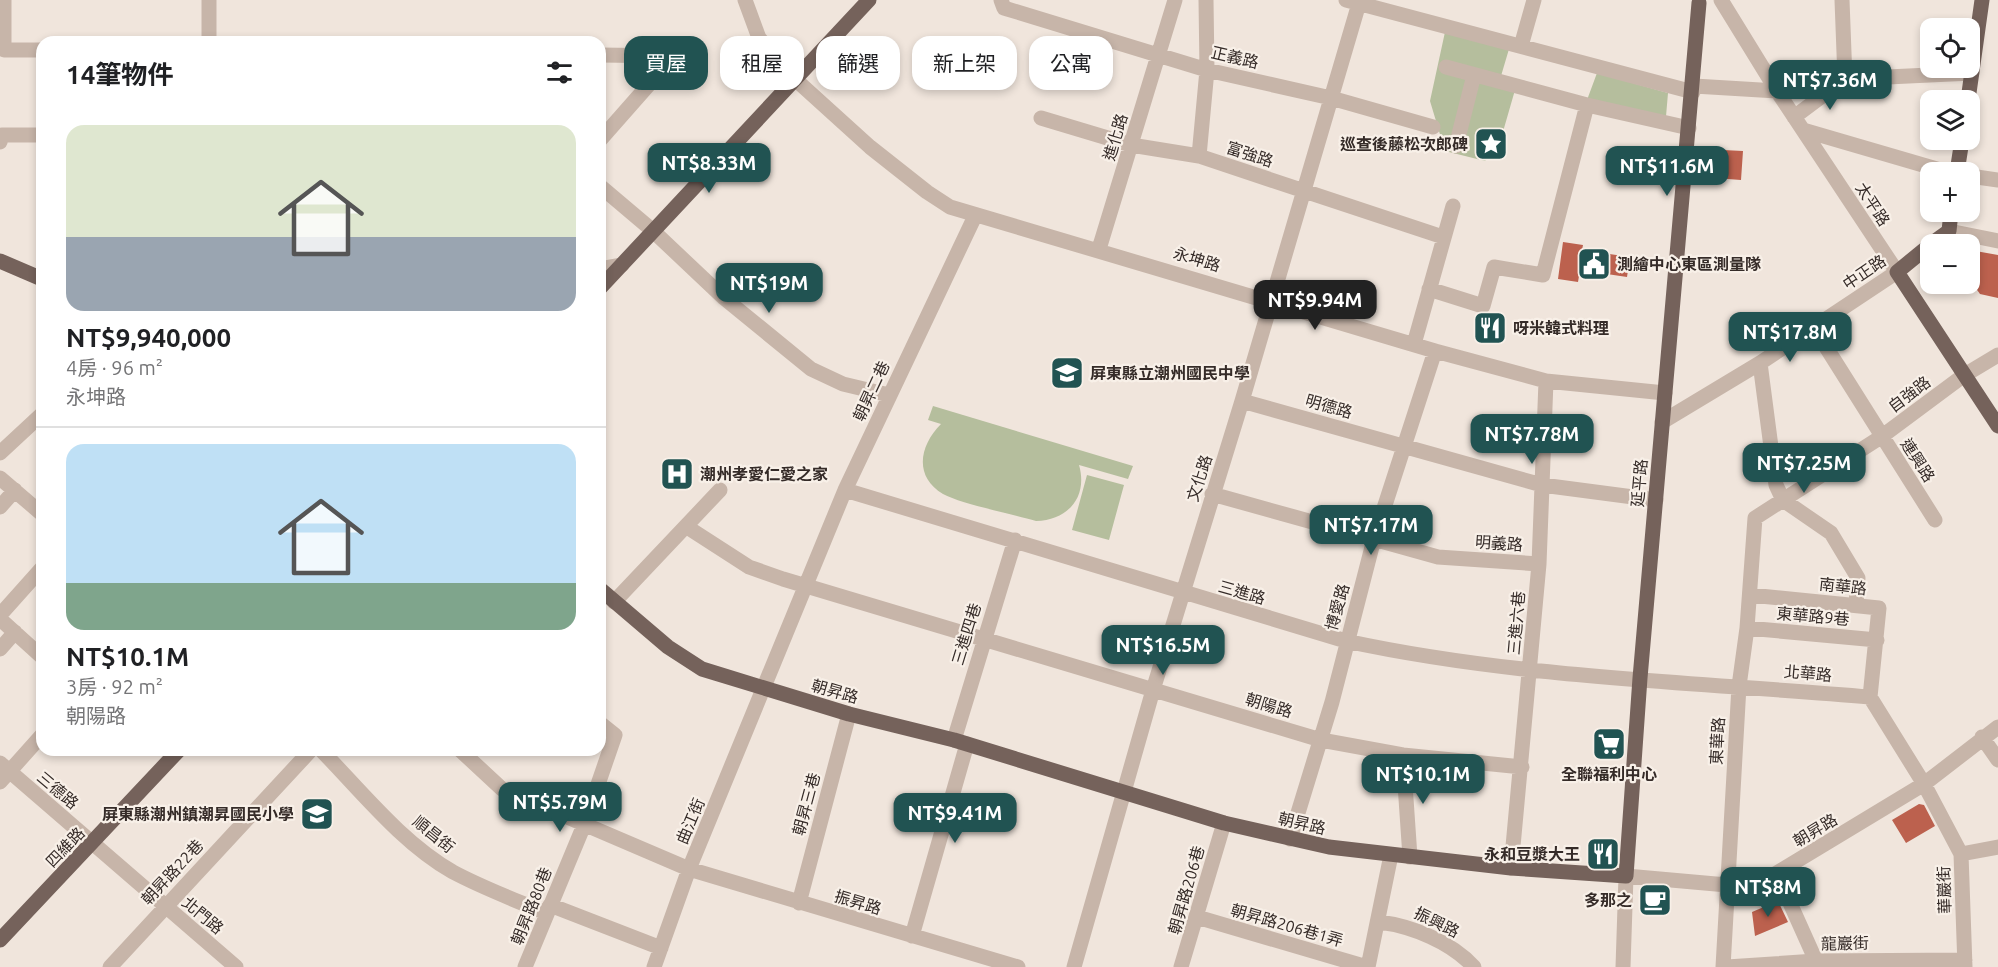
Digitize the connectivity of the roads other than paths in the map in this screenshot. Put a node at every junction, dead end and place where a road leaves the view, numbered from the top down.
1 (4, 0) edge
2 (209, 0) edge
3 (745, 0) edge
4 (869, 0) edge
5 (1001, 0) edge
6 (1175, 0) edge
7 (1206, 0) edge
8 (1534, 0) edge
9 (1721, 0) edge
10 (1842, 0) edge
11 (1982, 0) edge
12 (1355, 1) edge
13 (1700, 1) edge
14 (1980, 18) edge
15 (209, 36) edge
16 (758, 36) edge
17 (1521, 46) junction
18 (36, 50) edge
19 (1158, 54) junction
20 (606, 55) edge
21 (1446, 67) dead end
22 (1207, 70) junction
23 (804, 71) edge
24 (1474, 75) junction
25 (1920, 75) edge
26 (1845, 79) junction
27 (804, 87) edge
28 (1693, 89) junction
29 (786, 90) edge
30 (1776, 91) junction
31 (1330, 98) junction
32 (1587, 105) junction
33 (1041, 118) dead end
34 (1799, 123) junction
35 (1432, 127) dead end
36 (1689, 128) junction
37 (606, 133) edge
38 (36, 136) edge
39 (1, 139) edge
40 (1131, 145) junction
41 (1456, 146) dead end
42 (1199, 156) junction
43 (1920, 163) edge
44 (1980, 177) edge
45 (1995, 178) edge
46 (1304, 190) junction
47 (606, 191) edge
48 (1453, 206) dead end
49 (975, 216) junction
50 (1950, 222) edge
51 (652, 230) junction
52 (1949, 231) junction
53 (1945, 234) edge
54 (1443, 237) junction
55 (1998, 241) edge
56 (1099, 249) junction
57 (1920, 254) edge
58 (0, 261) edge
59 (622, 265) junction
60 (606, 268) edge
61 (1897, 272) junction
62 (36, 276) edge
63 (606, 282) edge
64 (1429, 289) junction
65 (1271, 300) junction
66 (1814, 328) junction
67 (1414, 344) junction
68 (1435, 351) junction
69 (1998, 355) edge
70 (1760, 363) junction
71 (1963, 376) junction
72 (1546, 381) junction
73 (1665, 393) junction
74 (889, 395) junction
75 (1242, 401) junction
76 (36, 420) edge
77 (1662, 422) junction
78 (1998, 426) edge
79 (1881, 437) junction
80 (1406, 447) junction
81 (0, 453) edge
82 (0, 478) edge
83 (1542, 485) junction
84 (15, 490) junction
85 (720, 490) dead end
86 (845, 490) junction
87 (1212, 494) junction
88 (1656, 500) junction
89 (1782, 500) junction
90 (0, 507) edge
91 (36, 508) edge
92 (1755, 518) joint
93 (1935, 520) dead end
94 (687, 527) junction
95 (1374, 539) junction
96 (1015, 540) junction
97 (1539, 564) junction
98 (36, 575) edge
99 (805, 585) junction
100 (1182, 593) junction
101 (606, 595) edge
102 (1750, 596) junction
103 (614, 602) junction
104 (1856, 604) junction
105 (0, 615) edge
106 (0, 620) edge
107 (1747, 628) junction
108 (15, 633) junction
109 (983, 637) junction
110 (1876, 640) junction
111 (1346, 641) junction
112 (0, 649) edge
113 (36, 652) edge
114 (1531, 668) junction
115 (1640, 678) junction
116 (1739, 686) junction
117 (765, 690) junction
118 (1153, 690) junction
119 (1870, 697) junction
120 (849, 714) junction
121 (1998, 727) edge
122 (606, 728) edge
123 (1982, 737) junction
124 (1321, 740) junction
125 (36, 741) edge
126 (961, 742) junction
127 (1403, 755) junction
128 (173, 756) edge
129 (304, 756) edge
130 (327, 756) edge
131 (466, 756) edge
132 (1998, 759) edge
133 (1522, 767) junction
134 (3, 772) edge
135 (1924, 784) junction
136 (1124, 791) junction
137 (1224, 823) junction
138 (584, 825) junction
139 (1290, 839) junction
140 (93, 843) junction
141 (1998, 847) edge
142 (1961, 854) junction
143 (1391, 855) junction
144 (1410, 857) junction
145 (1511, 867) junction
146 (689, 869) junction
147 (1777, 874) junction
148 (1626, 876) junction
149 (1726, 885) junction
150 (799, 903) junction
151 (165, 907) junction
152 (548, 909) junction
153 (1197, 917) junction
154 (1379, 922) junction
155 (912, 936) junction
156 (0, 940) edge
157 (661, 948) junction
158 (969, 960) edge
159 (1965, 963) edge
160 (1816, 964) edge
161 (530, 966) edge
162 (110, 967) edge
163 (236, 967) edge
164 (654, 967) edge
165 (1018, 967) edge
166 (1074, 967) edge
167 (1182, 967) edge
168 (1368, 967) edge
169 (1474, 967) edge
170 (1623, 967) edge
171 (1725, 967) edge

1 - 18 street
2 - 15 street
3 - 16 street, 永坤路
4 - 23 main road
5 - 19 street, 正義路
6 - 19 street, 進化路
7 - 22 street
8 - 17 street
9 - 30 street, 太平路
10 - 26 street
11 - 14 main road
12 - 17 street
12 - 31 street, 文化路
13 - 28 main road, 延平路
17 - 28 street
19 - 22 street, 正義路
19 - 40 street, 進化路
20 - 37 street
21 - 24 street
22 - 31 street, 正義路
22 - 42 street
24 - 32 street
24 - 41 street
25 - 26 street
26 - 34 street
27 - 49 street, 永坤路
28 - 30 street
28 - 36 main road, 延平路
29 - 51 main road
30 - 34 street, 太平路
31 - 35 street, 正義路
31 - 46 street, 文化路
32 - 36 street
32 - 64 street
33 - 40 street, 富強路
34 - 43 street
34 - 61 street, 太平路
36 - 73 main road, 延平路
38 - 39 street
40 - 42 street, 富強路
40 - 56 street, 進化路
42 - 46 street, 富強路
44 - 45 street
46 - 54 street, 富強路
46 - 65 street, 文化路
47 - 51 street
48 - 54 street
49 - 56 street, 永坤路
49 - 74 street, 朝昇二巷
50 - 52 main road
51 - 59 main road
51 - 74 street
52 - 53 main road, 中正路
52 - 55 street
54 - 64 street
56 - 65 street, 永坤路
57 - 61 main road, 中正路
58 - 62 main road
59 - 60 street
59 - 63 main road
61 - 66 street, 中正路
61 - 71 main road, 太平路
64 - 67 street
65 - 67 street, 永坤路
65 - 75 street, 文化路
66 - 70 street, 中正路
66 - 79 street, 連興路
67 - 68 street, 永坤路
68 - 72 street, 永坤路
68 - 80 street, 博愛路
69 - 71 street, 自強路
70 - 77 street, 中正路
70 - 89 street
71 - 78 main road, 太平路
71 - 79 street, 自強路
72 - 73 street, 永坤路
72 - 83 street, 三進六巷
73 - 77 main road, 延平路
74 - 86 street, 朝昇二巷
75 - 80 street, 明德路
75 - 87 street, 文化路
76 - 81 street
77 - 88 main road, 延平路
79 - 89 street, 自強路
79 - 93 street, 連興路
80 - 83 street, 明德路
80 - 95 street, 博愛路
82 - 84 street
83 - 88 street, 明德路
83 - 97 street, 三進六巷
84 - 90 street
84 - 91 street
85 - 94 street
86 - 96 street, 三進路
86 - 99 street, 朝昇二巷
87 - 95 street, 明義路
87 - 100 street, 文化路
88 - 115 main road, 延平路
89 - 92 street, 自強路
89 - 104 street
92 - 102 street, 東華路
94 - 99 street
94 - 103 street
95 - 97 street, 明義路
95 - 111 street, 博愛路
96 - 100 street, 三進路
96 - 109 street, 三進四巷
97 - 114 street, 三進六巷
98 - 105 street
99 - 109 street, 朝陽路
99 - 117 street, 朝昇二巷
100 - 111 street, 三進路
100 - 118 street, 文化路
101 - 103 main road, 朝昇路
102 - 104 street, 南華路
102 - 107 street, 東華路
103 - 117 main road, 朝昇路
104 - 110 street, 南華路
106 - 108 street
107 - 110 street, 東華路9巷
107 - 116 street, 東華路
108 - 112 street
108 - 113 street
109 - 118 street, 朝陽路
109 - 126 street, 三進四巷
110 - 119 street, 南華路
111 - 114 street, 三進路
111 - 124 street, 博愛路
114 - 115 street, 三進路
114 - 133 street, 三進六巷
115 - 116 street, 北華路
115 - 148 main road, 延平路
116 - 119 street, 北華路
116 - 149 street, 東華路
117 - 120 main road, 朝昇路
117 - 146 street, 曲江街
118 - 124 street, 朝陽路
118 - 136 street, 文化路
119 - 135 street
120 - 126 main road, 朝昇路
120 - 150 street, 朝昇三巷
121 - 123 street, 朝昇路
122 - 138 street, 朝昇路80巷
123 - 132 street
123 - 135 street, 朝昇路
124 - 127 street, 朝陽路
124 - 139 street, 博愛路
125 - 134 street
126 - 136 main road, 朝昇路
126 - 155 street, 三進四巷
127 - 133 street, 朝陽路
127 - 144 street
128 - 140 main road, 四維路
129 - 151 street, 朝昇路22巷
130 - 152 street, 順昌街
131 - 138 street, 振昇路
133 - 145 street, 三進六巷
134 - 140 street, 三德路
135 - 142 street, 華巖街
135 - 147 street, 朝昇路
136 - 137 main road, 朝昇路
136 - 166 street, 文化路
137 - 139 main road, 朝昇路
137 - 153 street, 朝昇路206巷
138 - 146 street, 振昇路
138 - 152 street, 朝昇路80巷
139 - 143 main road, 朝昇路
140 - 151 street, 北門路
140 - 156 main road, 四維路
141 - 142 street
142 - 159 street, 華巖街
143 - 144 main road, 朝昇路
143 - 154 street
144 - 145 main road, 朝昇路
145 - 148 main road, 朝昇路
146 - 150 street, 振昇路
146 - 157 street, 曲江街
147 - 149 street, 朝昇路
147 - 160 street
148 - 149 street, 朝昇路
148 - 170 street, 延平路
149 - 171 street, 東華路
150 - 155 street, 振昇路
151 - 162 street, 朝昇路22巷
151 - 163 street, 北門路
152 - 157 street, 順昌街
152 - 161 street, 朝昇路80巷
153 - 167 street, 朝昇路206巷
153 - 168 street, 朝昇路206巷1弄
154 - 168 street
154 - 169 street, 振興路
155 - 158 street, 振昇路
157 - 164 street, 曲江街
158 - 165 street, 振昇路
159 - 160 street, 龍巖街
160 - 171 street, 龍巖街

